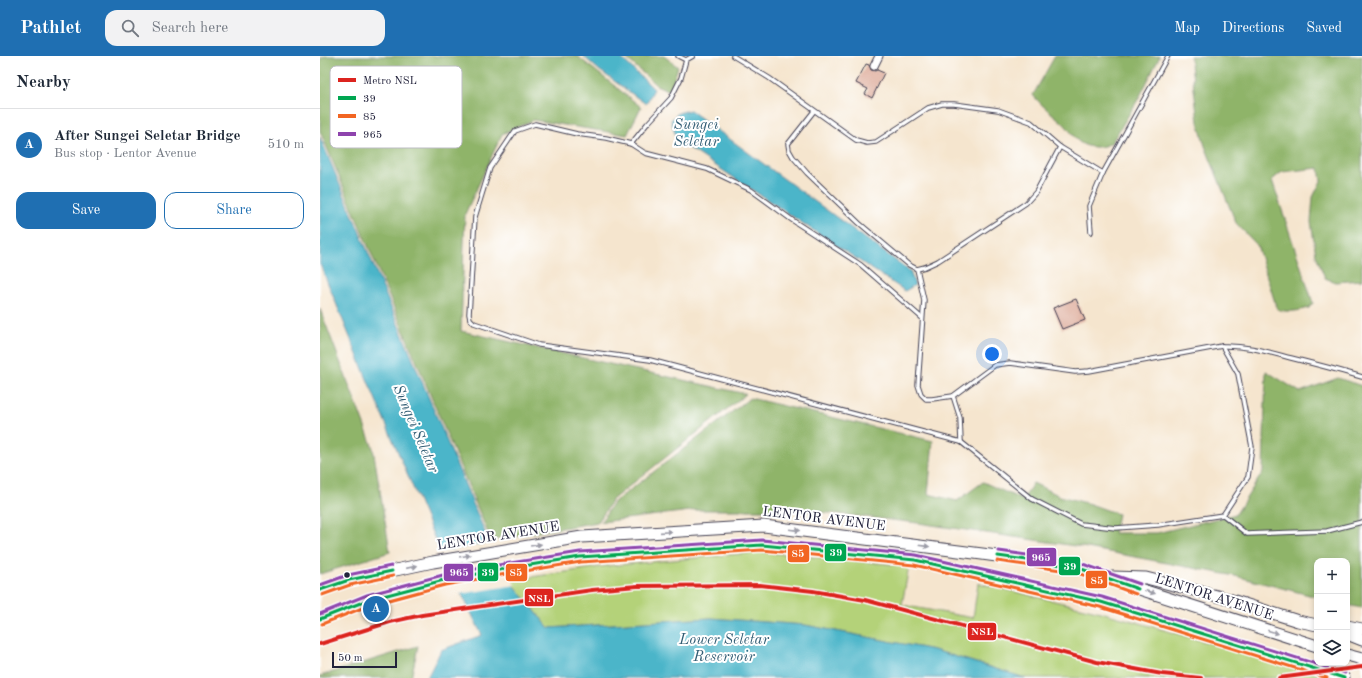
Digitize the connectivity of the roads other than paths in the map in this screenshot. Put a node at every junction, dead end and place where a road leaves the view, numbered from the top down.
1 (678, 56) edge
2 (693, 56) edge
3 (733, 56) edge
4 (879, 56) edge
5 (1168, 56) edge
6 (686, 60) junction
7 (874, 66) dead end
8 (814, 111) junction
9 (631, 144) junction
10 (1060, 147) junction
11 (1103, 173) junction
12 (1091, 232) dead end
13 (917, 269) junction
14 (922, 318) junction
15 (1222, 346) junction
16 (1362, 377) edge
17 (953, 396) junction
18 (961, 442) junction
19 (1223, 515) junction
20 (1362, 522) edge
21 (1099, 576) junction
22 (320, 590) edge
23 (1272, 612) junction
24 (320, 619) edge
25 (1314, 619) edge
26 (1314, 624) edge
27 (1350, 626) edge
28 (1362, 628) edge
29 (1350, 635) edge
30 (1362, 640) edge
31 (1314, 645) edge
32 (1350, 656) edge
33 (1362, 659) edge
34 (1344, 678) edge

1 - 6 lane
2 - 6 lane
3 - 8 lane
4 - 7 street
5 - 11 lane
6 - 9 lane
8 - 10 lane
8 - 13 lane
9 - 14 lane
9 - 18 lane
10 - 11 lane
10 - 13 lane
11 - 12 lane
13 - 14 lane
14 - 17 lane
15 - 16 lane
15 - 17 lane
15 - 19 lane
17 - 18 lane
18 - 19 lane
19 - 20 lane
22 -> 21 main road, LENTOR AVENUE
21 - 23 main road
21 -> 31 main road, LENTOR AVENUE
23 - 25 main road
23 - 26 main road
24 - 34 main road
27 - 28 main road
29 - 30 main road
32 - 33 main road

